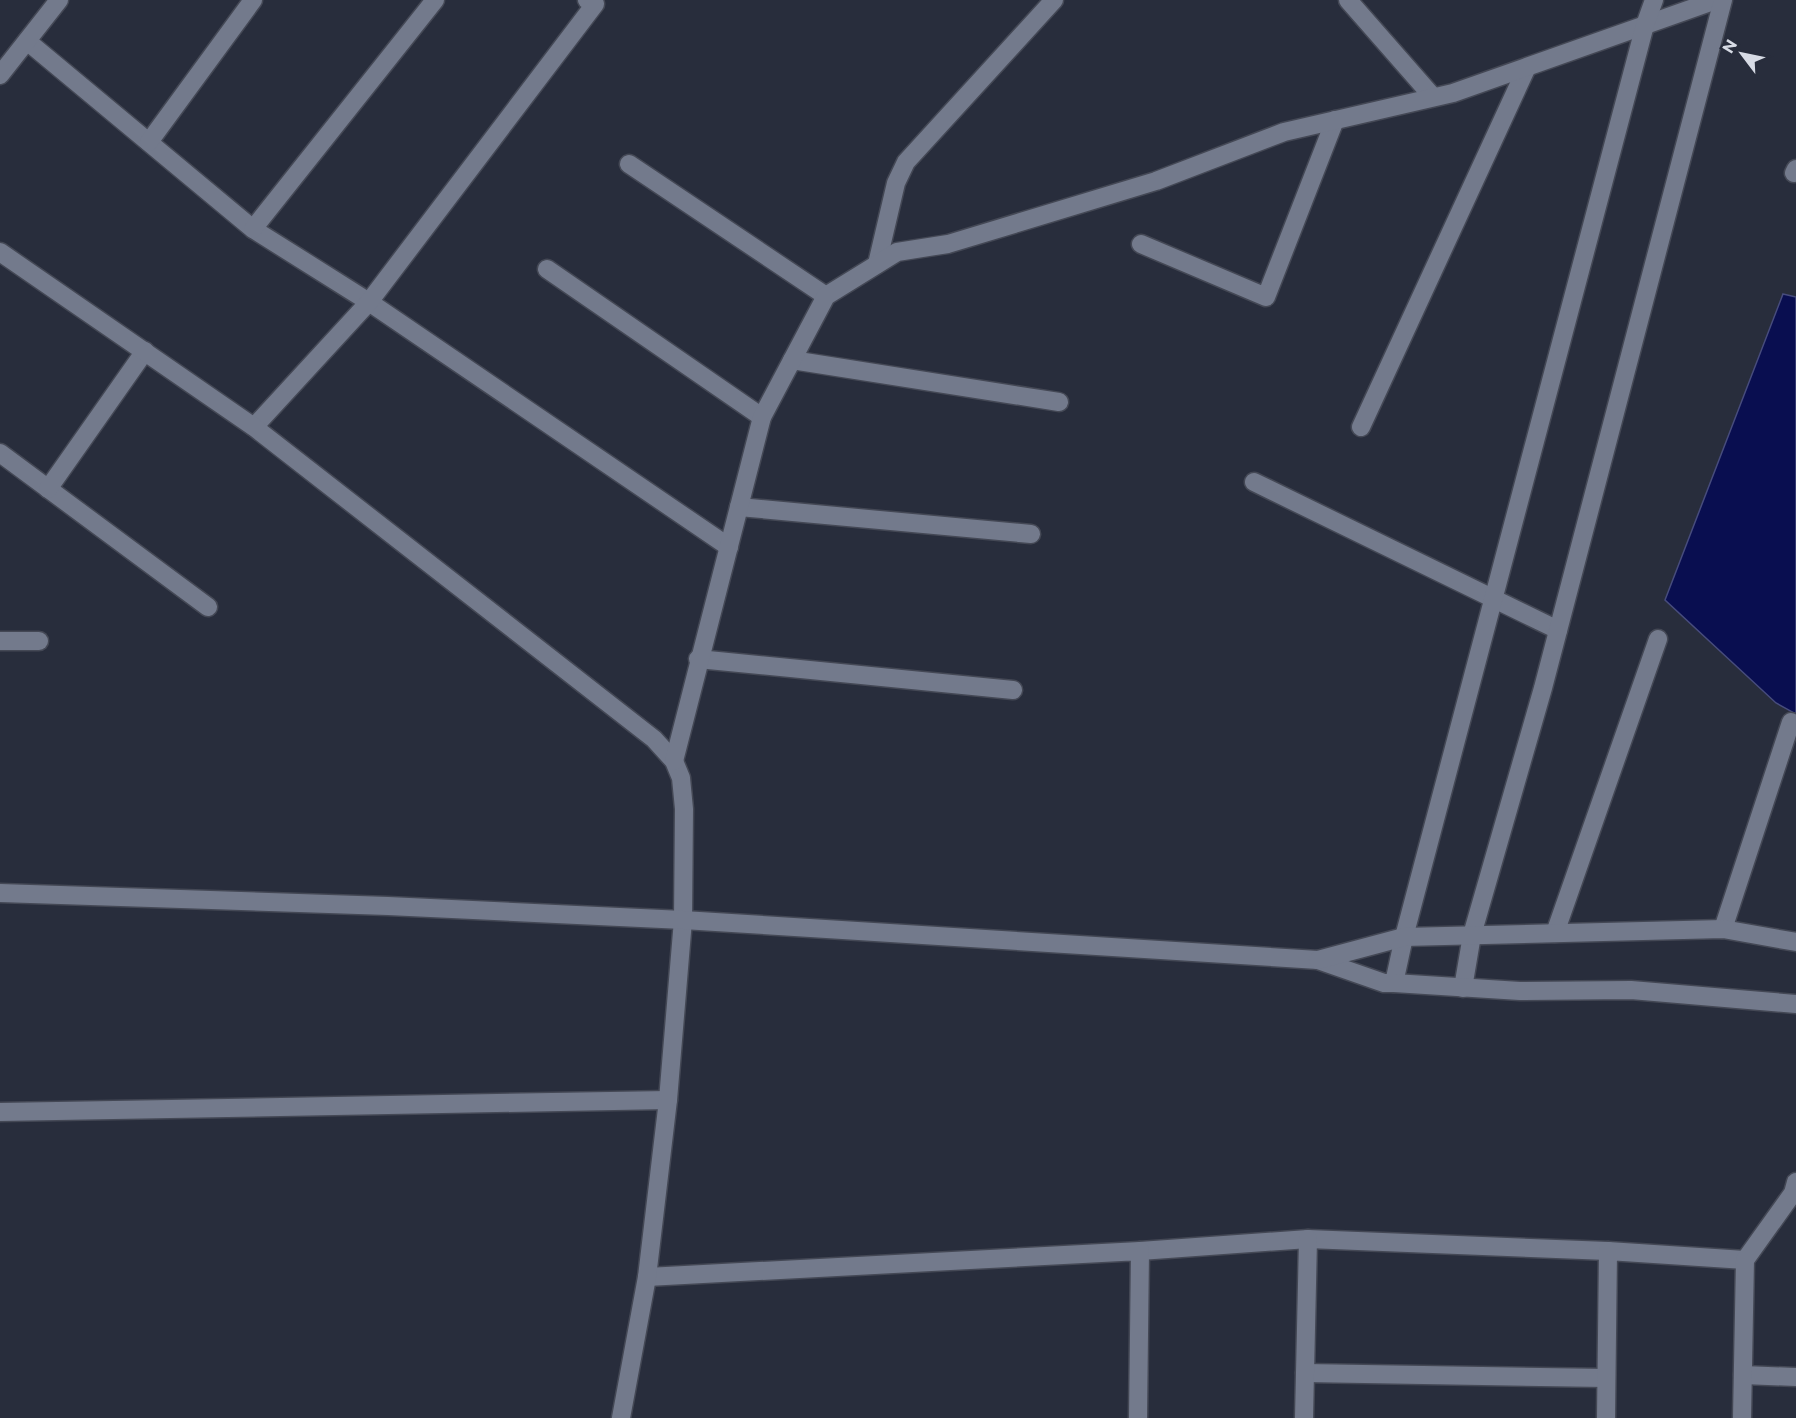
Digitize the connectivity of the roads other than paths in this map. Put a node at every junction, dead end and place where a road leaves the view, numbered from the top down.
1 (59, 0) edge
2 (252, 0) edge
3 (435, 0) edge
4 (587, 0) edge
5 (1054, 0) edge
6 (1348, 0) edge
7 (1654, 0) edge
8 (1716, 0) edge
9 (1723, 0) edge
10 (1645, 25) junction
11 (27, 41) junction
12 (1527, 67) junction
13 (0, 75) edge
14 (1432, 97) junction
15 (1335, 120) junction
16 (148, 142) junction
17 (629, 164) dead end
18 (253, 229) junction
19 (1141, 244) dead end
20 (0, 252) edge
21 (878, 264) junction
22 (547, 269) dead end
23 (826, 296) junction
24 (369, 302) junction
25 (145, 351) junction
26 (792, 360) junction
27 (1059, 402) dead end
28 (762, 417) junction
29 (254, 426) junction
30 (1361, 427) dead end
31 (0, 453) edge
32 (1254, 482) dead end
33 (48, 489) junction
34 (739, 507) junction
35 (1031, 534) dead end
36 (729, 548) junction
37 (1493, 599) junction
38 (208, 607) dead end
39 (1558, 630) junction
40 (1658, 639) dead end
41 (0, 641) edge
42 (39, 641) dead end
43 (698, 659) junction
44 (1013, 690) dead end
45 (1791, 722) dead end
46 (674, 761) junction
47 (0, 893) edge
48 (683, 920) junction
49 (1724, 929) junction
50 (1555, 933) junction
51 (1472, 935) junction
52 (1404, 937) junction
53 (1796, 942) edge
54 (1318, 960) junction
55 (1394, 983) junction
56 (1462, 988) junction
57 (1796, 1004) edge
58 (668, 1100) junction
59 (0, 1112) edge
60 (1796, 1182) edge
61 (1308, 1239) junction
62 (1140, 1251) junction
63 (1608, 1251) junction
64 (1745, 1260) junction
65 (647, 1277) junction
66 (1305, 1373) junction
67 (1743, 1375) junction
68 (1796, 1377) edge
69 (1606, 1378) junction
70 (621, 1418) edge
71 (1138, 1418) edge
72 (1304, 1418) edge
73 (1606, 1418) edge
74 (1742, 1418) edge

1 - 11 street
2 - 16 street
3 - 18 street
4 - 24 street
5 - 21 street
6 - 14 street
7 - 10 street
8 - 10 street
9 - 39 street
10 - 12 street
10 - 37 street
11 - 13 street
11 - 16 street
12 - 14 street
12 - 30 street
14 - 15 street
15 - 19 street
15 - 21 street
16 - 18 street
17 - 23 street
18 - 24 street
20 - 25 street
21 - 23 street
22 - 28 street
23 - 26 street
24 - 29 street
24 - 36 street
25 - 29 street
25 - 33 street
26 - 27 street
26 - 28 street
28 - 34 street
29 - 46 street
31 - 33 street
32 - 37 street
33 - 38 street
34 - 35 street
34 - 36 street
36 - 43 street
37 - 39 street
37 - 52 street
39 - 51 street
40 - 50 street
41 - 42 street
43 - 44 street
43 - 46 street
45 - 49 street
46 - 48 street
47 - 48 street
48 - 54 street
48 - 58 street
49 - 50 street
49 - 53 street
50 - 51 street
51 - 52 street
51 - 56 street
52 - 54 street
52 - 55 street
54 - 55 street
55 - 56 street
56 - 57 street
58 - 59 street
58 - 65 street
60 - 64 street
61 - 62 street
61 - 63 street
61 - 66 street
62 - 65 street
62 - 71 street
63 - 64 street
63 - 69 street
64 - 67 street
65 - 70 street
66 - 69 street
66 - 72 street
67 - 68 street
67 - 74 street
69 - 73 street

